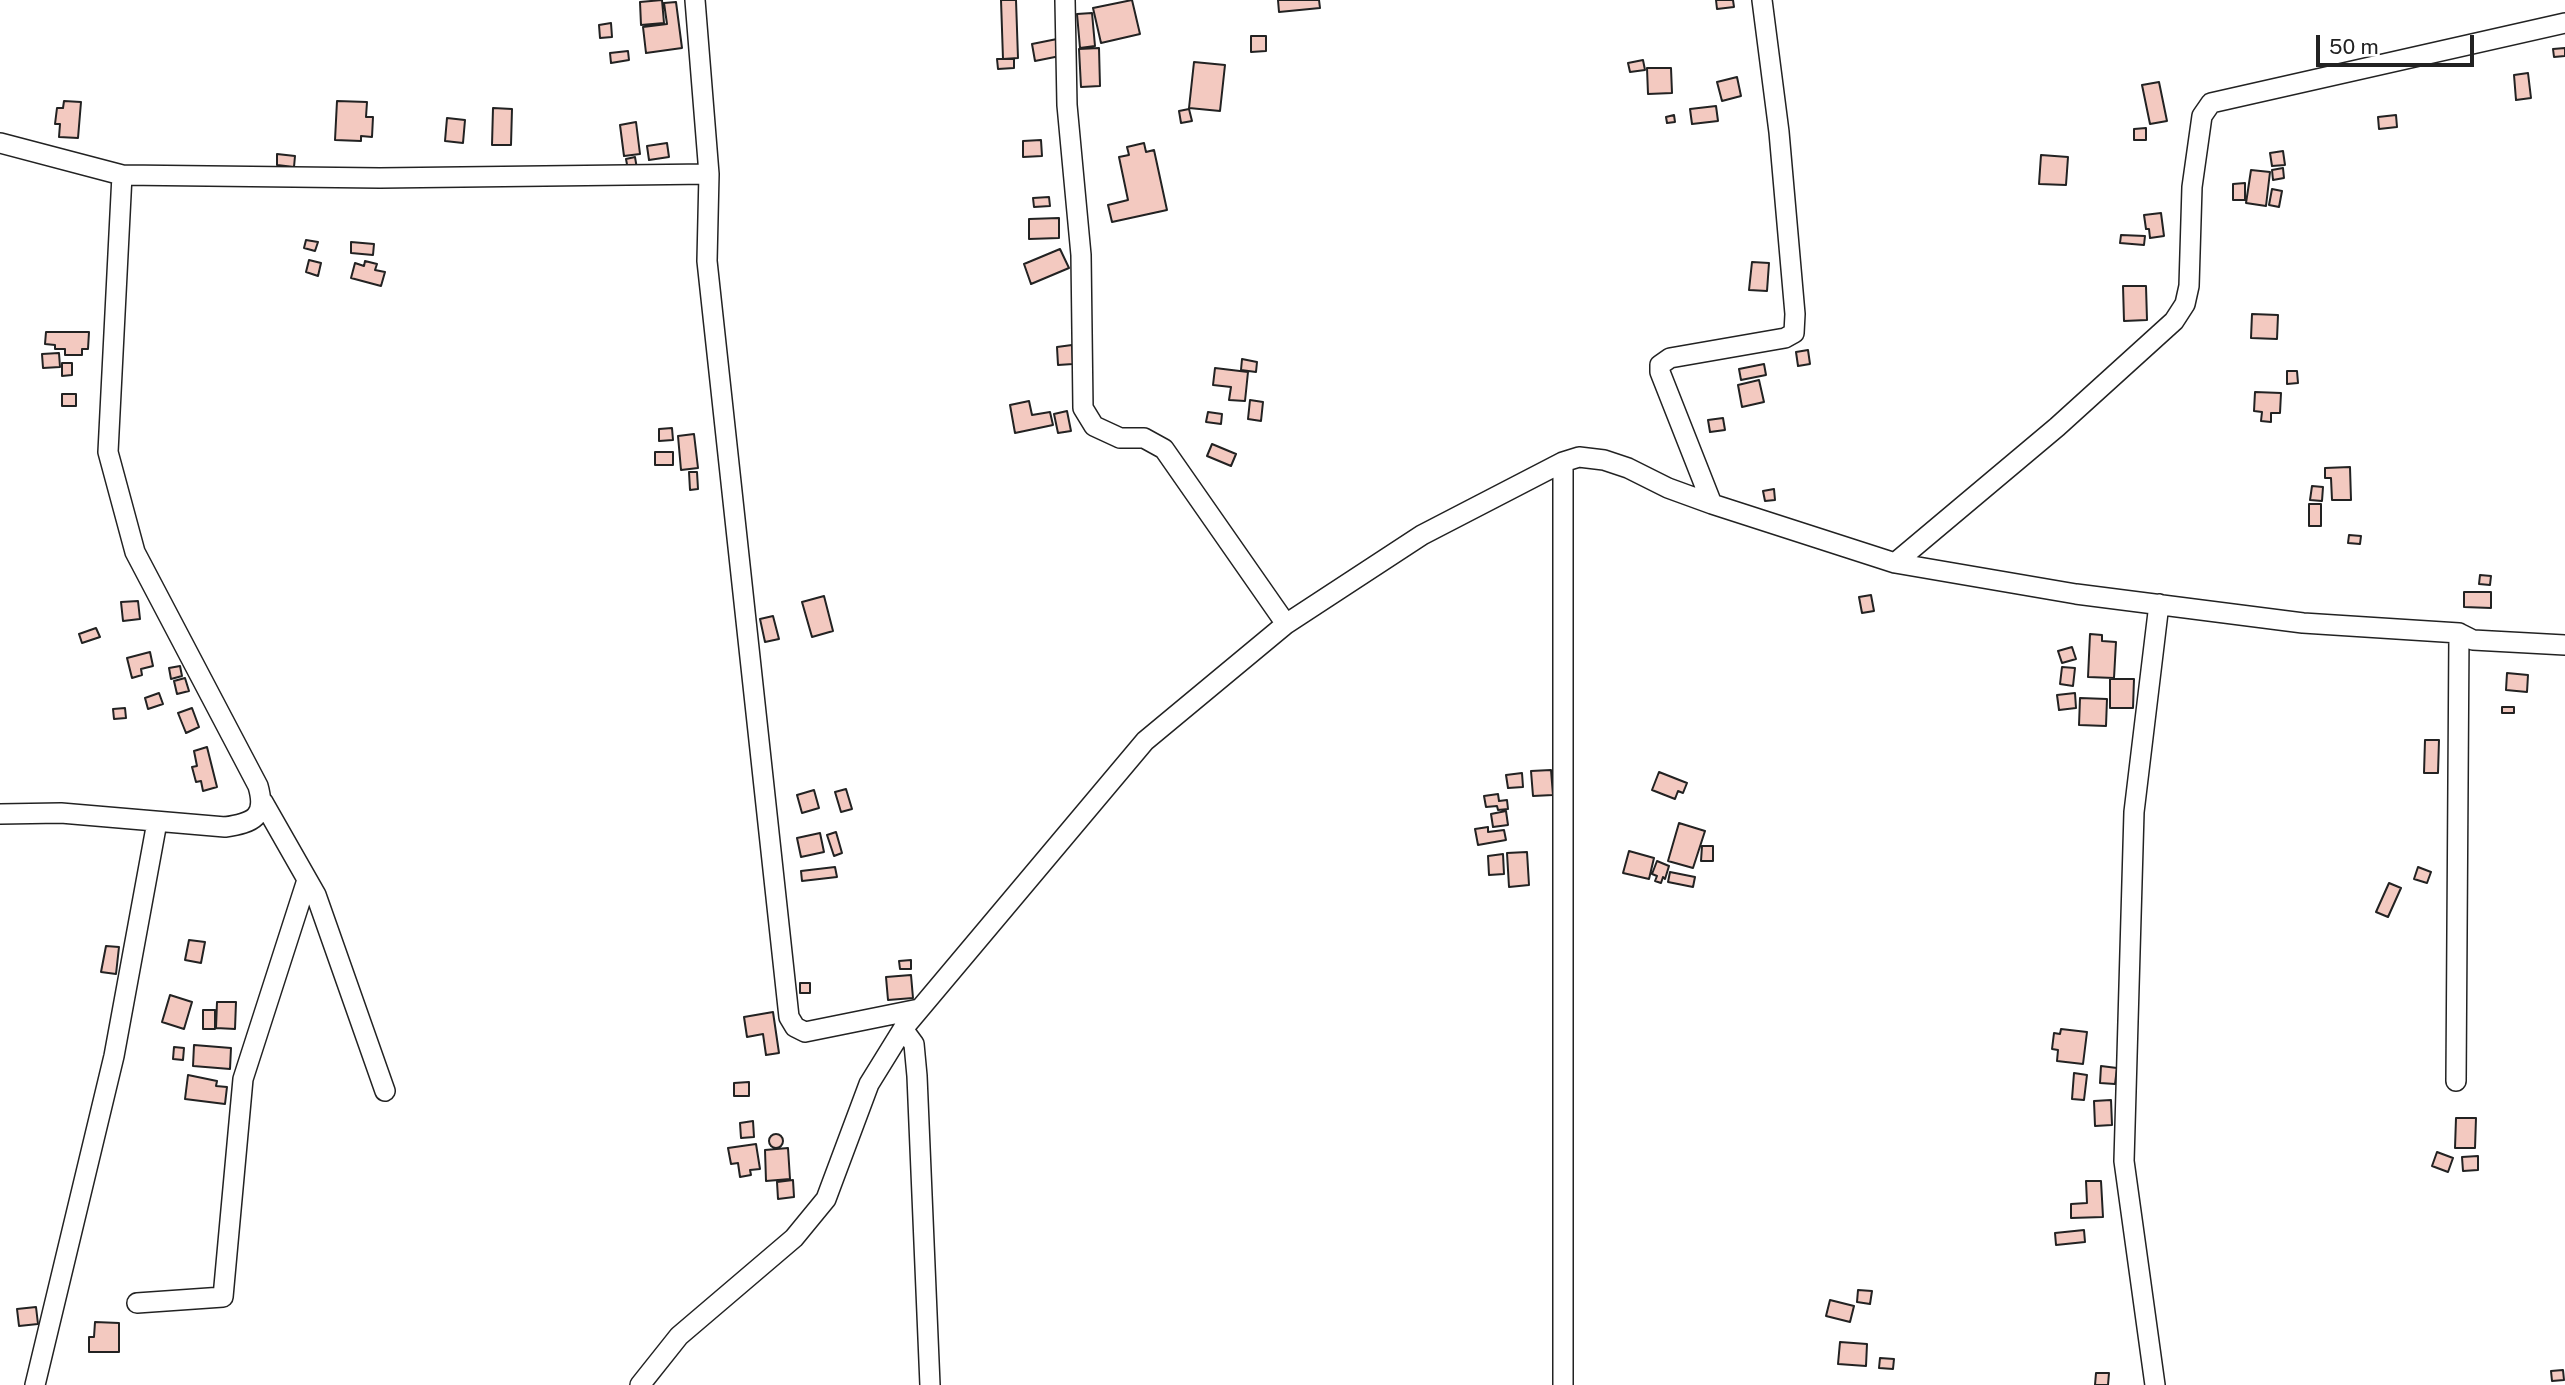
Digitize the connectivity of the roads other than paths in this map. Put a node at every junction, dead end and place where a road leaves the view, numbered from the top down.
1 (695, 0) edge
2 (1065, 0) edge
3 (1762, 0) edge
4 (2565, 23) edge
5 (0, 144) edge
6 (709, 174) junction
7 (122, 175) junction
8 (1563, 463) junction
9 (1712, 504) junction
10 (1895, 562) junction
11 (2159, 604) junction
12 (1286, 624) junction
13 (2459, 634) junction
14 (2565, 645) edge
15 (263, 802) junction
16 (0, 814) edge
17 (157, 822) junction
18 (307, 880) junction
19 (919, 1009) junction
20 (903, 1029) junction
21 (2456, 1081) dead end
22 (385, 1091) dead end
23 (137, 1303) dead end
24 (36, 1385) edge
25 (640, 1385) edge
26 (929, 1385) edge
27 (1563, 1385) edge
28 (2155, 1385) edge

1 - 6 street
2 - 12 street
3 - 9 street
4 - 10 street
5 - 7 street
6 - 7 street
6 - 19 street
7 - 15 street
8 - 9 street
8 - 12 street
8 - 27 street
9 - 10 street
10 - 11 street
11 - 13 street
11 - 28 street
12 - 19 street
13 - 14 street
13 - 21 street
15 - 17 street
15 - 18 street
16 - 17 street
17 - 24 street
18 - 22 street
18 - 23 street
19 - 20 street
20 - 25 street
20 - 26 street

